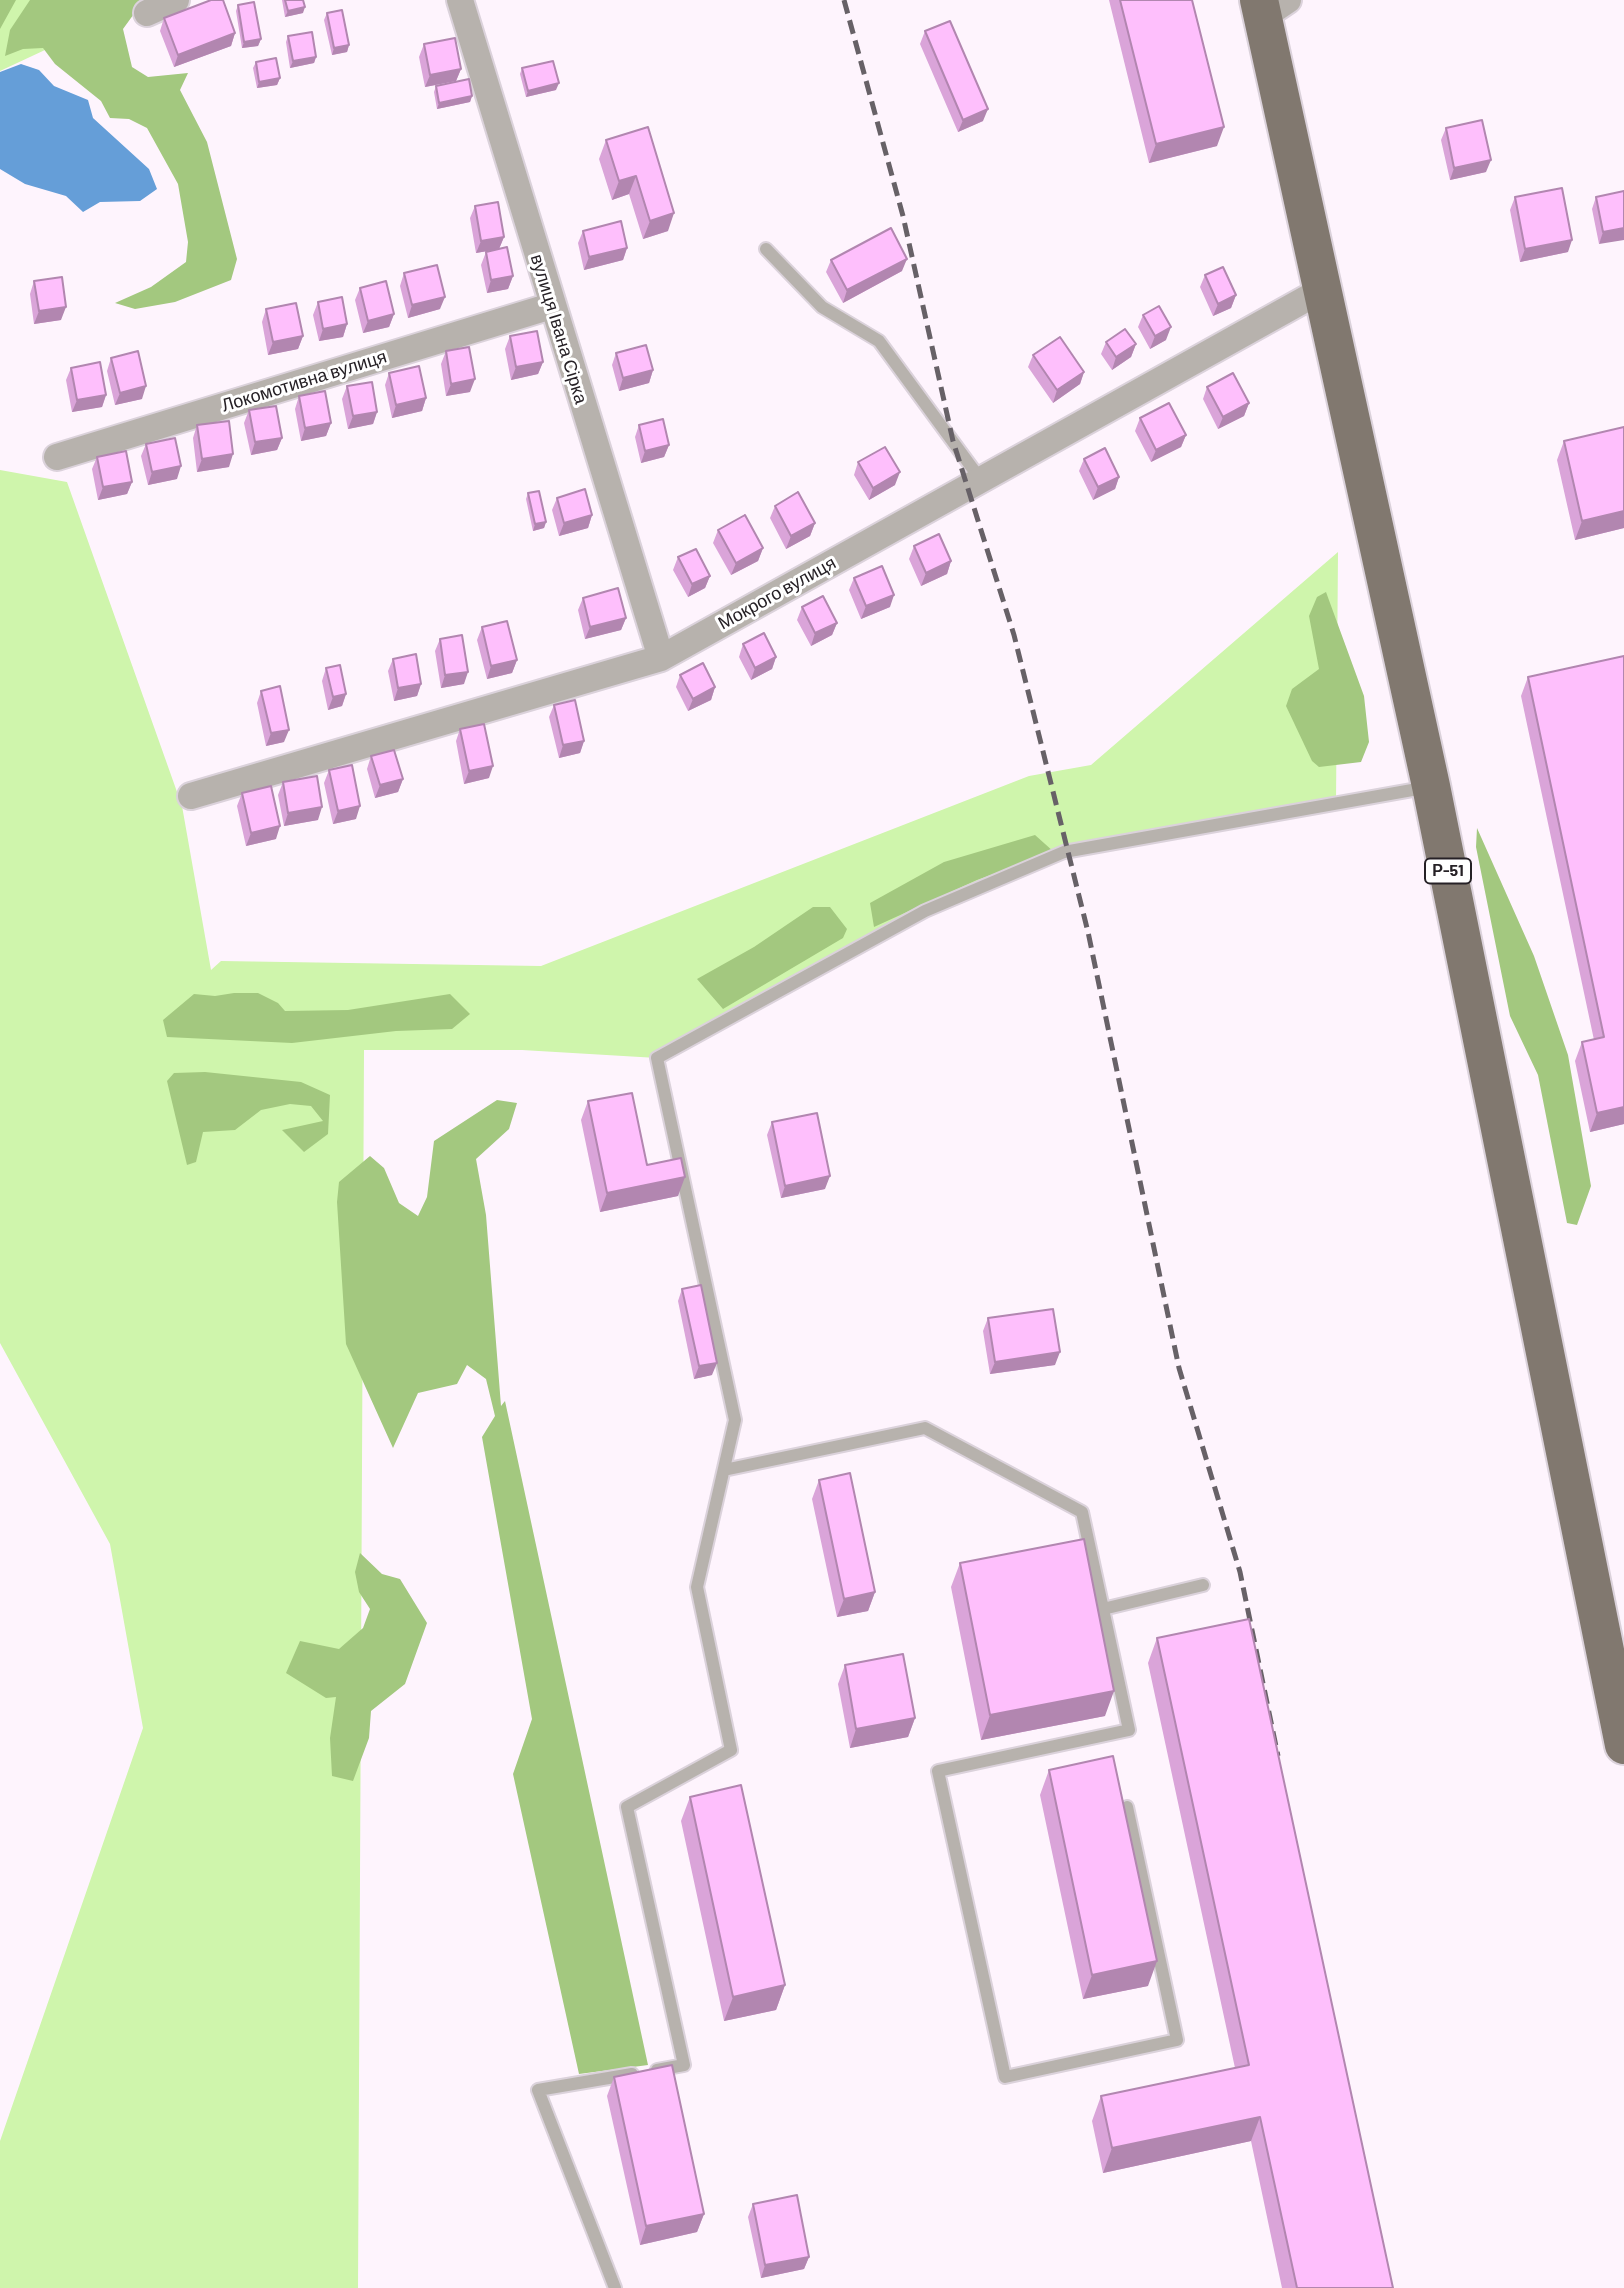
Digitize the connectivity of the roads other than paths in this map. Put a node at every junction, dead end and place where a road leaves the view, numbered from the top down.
1 (176, 0) edge
2 (460, 0) edge
3 (1270, 6) edge
4 (148, 13) dead end
5 (766, 249) dead end
6 (1321, 291) junction
7 (551, 306) junction
8 (57, 457) dead end
9 (981, 480) junction
10 (661, 658) junction
11 (1431, 786) junction
12 (191, 796) dead end
13 (723, 1470) junction
14 (1203, 1585) dead end
15 (1102, 1608) junction
16 (1624, 1745) edge
17 (1127, 1808) edge
18 (615, 2288) edge

1 - 4 street
2 - 7 street, вулиця Івана Сірка
3 - 6 main road, Р-51
5 - 9 lane
6 - 9 street, Мокрого вулиця
6 - 11 main road, Р-51
7 - 8 street, Локомотивна вулиця
7 - 10 street, вулиця Івана Сірка
9 - 10 street, Мокрого вулиця
10 - 12 street, Мокрого вулиця
11 - 13 lane
11 - 16 main road, Р-51
13 - 15 lane
13 - 18 lane
14 - 15 lane
15 - 17 lane

